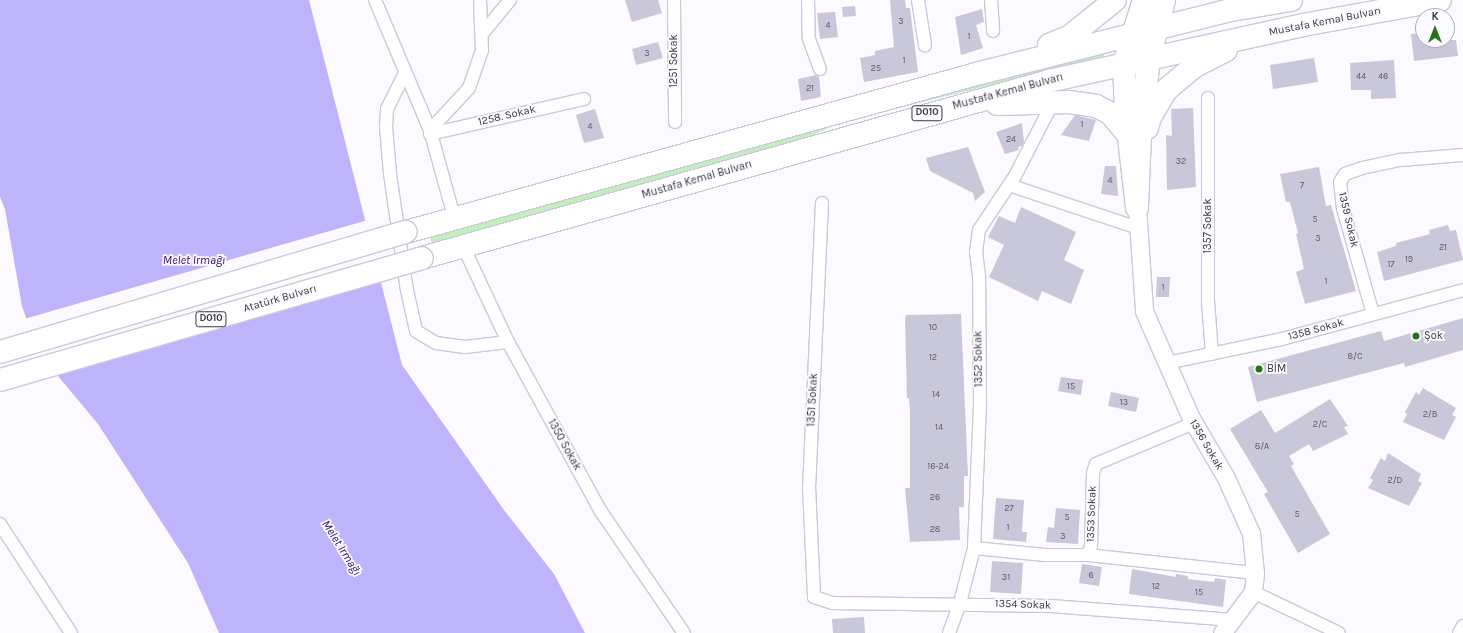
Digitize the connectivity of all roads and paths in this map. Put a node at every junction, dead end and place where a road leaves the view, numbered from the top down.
1 (375, 0) edge
2 (480, 0) edge
3 (510, 0) edge
4 (674, 0) edge
5 (808, 0) edge
6 (918, 0) edge
7 (991, 0) edge
8 (1115, 0) edge
9 (1144, 0) edge
10 (1164, 0) edge
11 (1208, 0) edge
12 (1291, 0) edge
13 (1440, 0) edge
14 (1231, 10) junction
15 (1155, 29) junction
16 (993, 31) dead end
17 (482, 34) junction
18 (1134, 34) junction
19 (1254, 36) junction
20 (925, 45) dead end
21 (1149, 59) junction
22 (1124, 64) junction
23 (820, 70) dead end
24 (405, 73) junction
25 (976, 74) junction
26 (1208, 98) dead end
27 (584, 99) dead end
28 (1053, 102) junction
29 (948, 108) junction
30 (675, 122) dead end
31 (430, 132) junction
32 (1129, 136) junction
33 (1463, 155) edge
34 (1138, 162) junction
35 (1009, 185) junction
36 (822, 203) dead end
37 (1137, 217) junction
38 (455, 220) junction
39 (463, 246) junction
40 (422, 258) joint
41 (1463, 290) edge
42 (1373, 314) junction
43 (508, 342) junction
44 (0, 352) edge
45 (1212, 354) junction
46 (1167, 363) junction
47 (0, 380) edge
48 (1194, 423) junction
49 (0, 524) edge
50 (974, 548) junction
51 (1088, 555) junction
52 (1255, 573) junction
53 (1253, 592) junction
54 (814, 597) joint
55 (960, 603) junction
56 (1233, 620) junction
57 (1463, 626) edge
58 (71, 633) edge
59 (684, 633) edge
60 (949, 633) edge
61 (1222, 633) edge
62 (1339, 633) edge
63 (1459, 633) edge

1 - 24 street
2 - 17 street
3 - 17 street
4 - 30 street, 1251 Sokak
5 - 23 street
6 - 20 street
7 - 16 street
8 - 25 highway
9 - 18 highway
10 - 15 highway
11 - 14 highway
12 - 14 highway, D010
13 - 19 highway, Mustafa Kemal Bulvarı / D010
14 - 15 highway, D010
15 - 18 highway, D010
15 - 21 highway
17 - 31 street
18 - 22 highway
18 - 25 highway, D010
19 - 21 highway, Mustafa Kemal Bulvarı / D010
19 - 34 highway
21 - 22 highway, Mustafa Kemal Bulvarı / D010
21 - 34 highway
22 - 29 highway, Mustafa Kemal Bulvarı / D010
22 - 32 highway
24 - 31 street
24 - 43 street
25 - 38 highway, D010
26 - 45 street, 1357 Sokak
27 - 31 street, 1258. Sokak
28 - 29 highway
28 - 32 highway
28 - 35 street, 1352 Sokak
29 - 39 highway, Mustafa Kemal Bulvarı / D010
31 - 38 street
32 - 37 highway
33 - 42 street, 1359 Sokak
34 - 37 highway
35 - 37 street
35 - 50 street, 1352 Sokak
36 - 54 street, 1351 Sokak
37 - 46 street, 1356 Sokak
38 - 44 highway, D010, bridge
39 - 40 highway, Mustafa Kemal Bulvarı / D010
39 - 43 street, 1350 Sokak
40 - 47 highway, Atatürk Bulvarı / D010, bridge
41 - 42 street, 1358 Sokak
42 - 45 street, 1358 Sokak
43 - 59 street, 1350 Sokak
45 - 46 street, 1358 Sokak
46 - 48 street, 1356 Sokak
48 - 51 street, 1353 Sokak
48 - 52 street, 1356 Sokak
49 - 58 street
50 - 51 street, 1353 Sokak
50 - 55 street, 1352 Sokak
51 - 52 street
52 - 53 street, 1356 Sokak
53 - 56 street
53 - 62 street
54 - 55 street, 1354 Sokak
55 - 56 street, 1354 Sokak
55 - 60 street, 1352 Sokak
56 - 61 street
57 - 63 street

